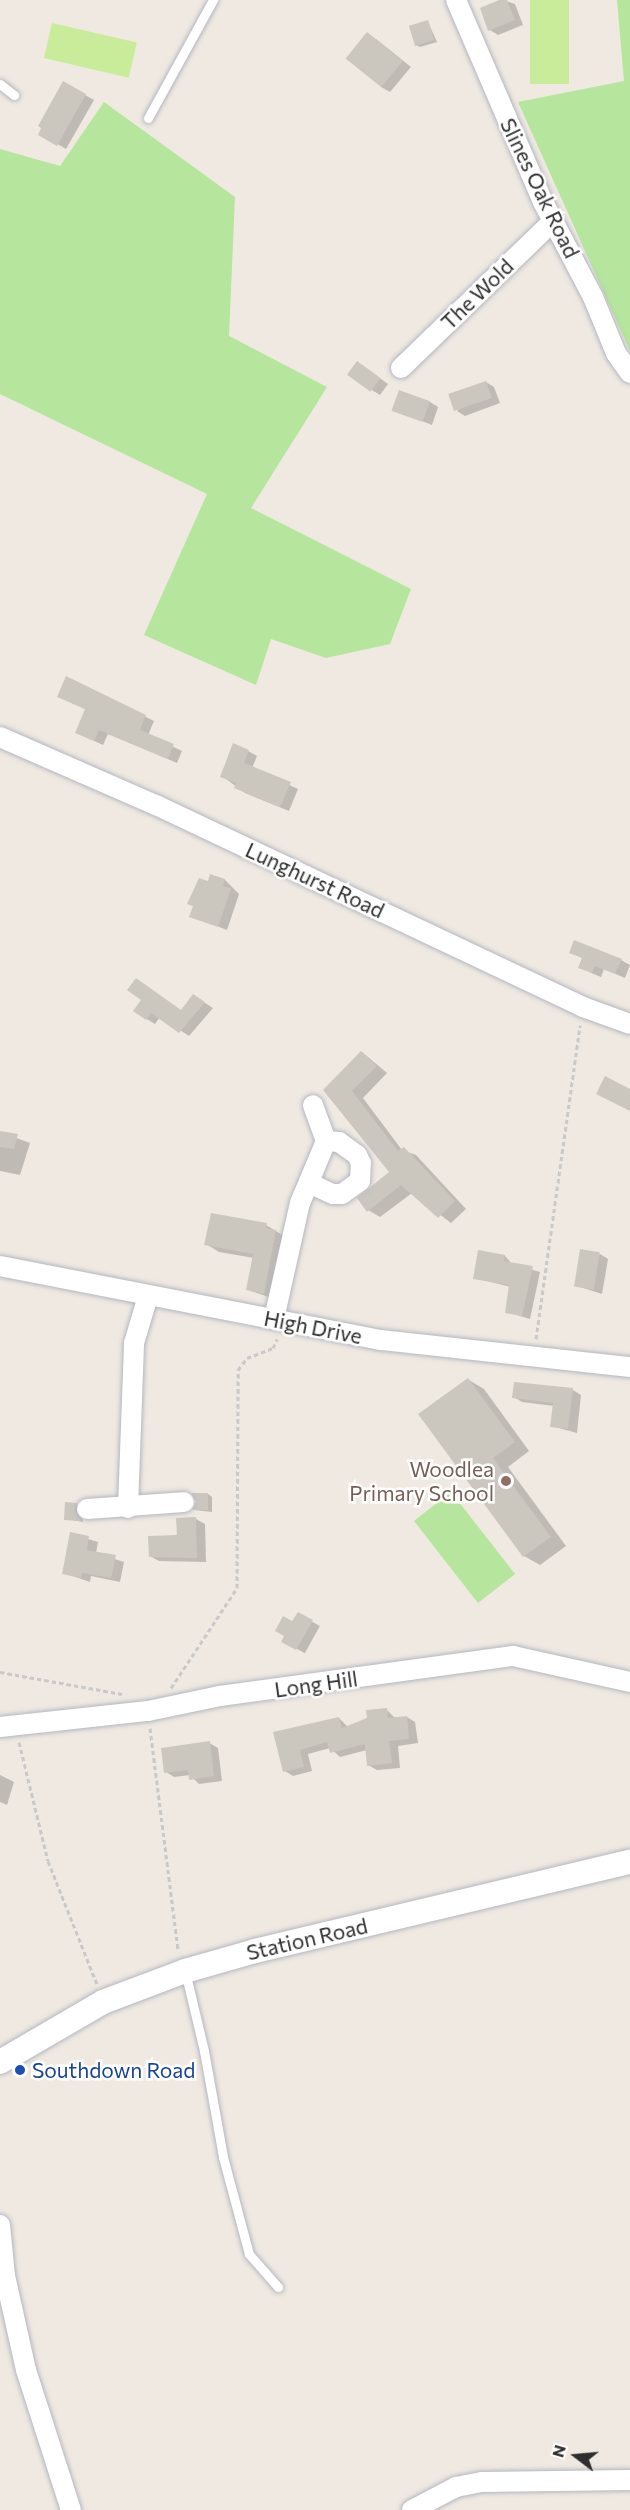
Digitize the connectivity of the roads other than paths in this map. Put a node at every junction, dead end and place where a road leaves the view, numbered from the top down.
1 (213, 0) edge
2 (456, 0) edge
3 (0, 84) edge
4 (14, 95) dead end
5 (148, 118) dead end
6 (553, 221) junction
7 (401, 368) dead end
8 (630, 373) edge
9 (0, 737) edge
10 (630, 1024) edge
11 (313, 1105) dead end
12 (326, 1141) junction
13 (309, 1183) junction
14 (0, 1266) edge
15 (148, 1296) junction
16 (280, 1320) junction
17 (630, 1367) edge
18 (184, 1502) dead end
19 (128, 1508) junction
20 (87, 1509) dead end
21 (630, 1682) edge
22 (8, 1725) edge
23 (630, 1862) edge
24 (183, 1972) junction
25 (0, 2062) edge
26 (0, 2225) edge
27 (278, 2287) dead end
28 (630, 2480) edge
29 (71, 2510) edge
30 (412, 2510) edge

1 - 5 lane
2 - 6 street, Slines Oak Road
3 - 4 lane
6 - 7 street, The Wold
6 - 8 street, Slines Oak Road
9 - 10 street, Lunghurst Road
11 - 12 street
12 - 13 street
12 - 13 street
13 - 16 street
14 - 15 street, High Drive
15 - 16 street, High Drive
15 - 19 street
16 - 17 street, High Drive
18 - 19 street
19 - 20 street
21 - 22 street, Long Hill
23 - 24 street, Station Road
24 - 25 street, Station Road
24 - 27 lane
26 - 29 street
28 - 30 street

